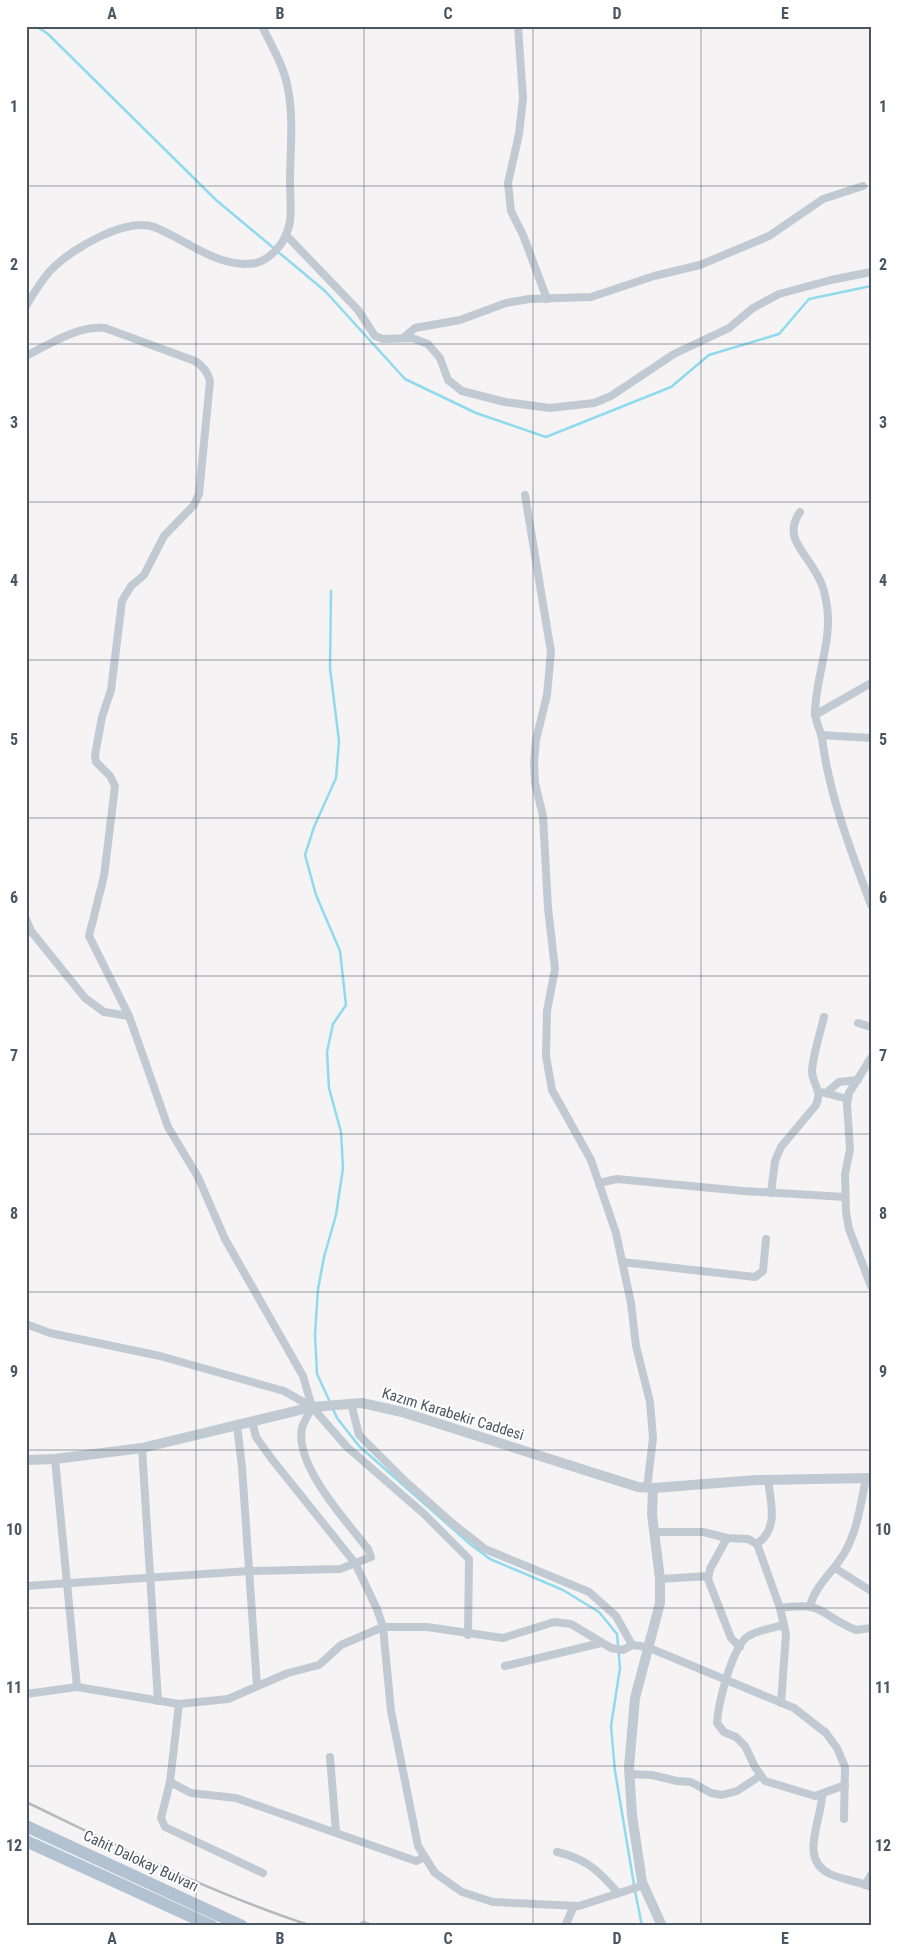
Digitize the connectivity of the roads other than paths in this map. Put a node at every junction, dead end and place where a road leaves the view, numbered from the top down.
1 (262, 26) edge
2 (518, 26) edge
3 (863, 186) dead end
4 (286, 235) junction
5 (871, 272) edge
6 (547, 299) junction
7 (26, 306) edge
8 (403, 338) junction
9 (26, 356) edge
10 (525, 496) dead end
11 (800, 512) dead end
12 (871, 683) edge
13 (814, 715) junction
14 (821, 735) junction
15 (871, 738) edge
16 (871, 905) edge
17 (26, 919) edge
18 (128, 1016) junction
19 (824, 1017) dead end
20 (858, 1023) dead end
21 (871, 1027) edge
22 (871, 1058) edge
23 (858, 1080) junction
24 (823, 1092) junction
25 (848, 1099) junction
26 (598, 1183) junction
27 (771, 1193) junction
28 (845, 1196) junction
29 (766, 1239) dead end
30 (622, 1262) junction
31 (871, 1286) edge
32 (26, 1324) edge
33 (350, 1403) junction
34 (312, 1407) junction
35 (252, 1421) junction
36 (237, 1425) junction
37 (142, 1448) junction
38 (55, 1459) junction
39 (26, 1460) edge
40 (868, 1478) edge
41 (768, 1480) junction
42 (650, 1488) junction
43 (655, 1532) junction
44 (726, 1538) junction
45 (757, 1544) junction
46 (356, 1563) junction
47 (835, 1568) junction
48 (249, 1571) junction
49 (708, 1576) junction
50 (150, 1579) junction
51 (660, 1579) junction
52 (66, 1584) junction
53 (26, 1586) edge
54 (871, 1591) edge
55 (810, 1606) junction
56 (780, 1608) junction
57 (784, 1625) junction
58 (383, 1627) junction
59 (871, 1628) edge
60 (468, 1635) junction
61 (601, 1643) junction
62 (632, 1645) junction
63 (647, 1647) junction
64 (740, 1647) junction
65 (505, 1666) dead end
66 (725, 1681) junction
67 (77, 1686) junction
68 (257, 1686) junction
69 (26, 1694) edge
70 (158, 1701) junction
71 (781, 1703) junction
72 (179, 1704) junction
73 (330, 1757) dead end
74 (629, 1774) junction
75 (760, 1776) junction
76 (170, 1782) junction
77 (845, 1785) junction
78 (822, 1795) junction
79 (844, 1820) dead end
80 (26, 1826) edge
81 (336, 1832) junction
82 (26, 1841) edge
83 (557, 1852) dead end
84 (425, 1857) junction
85 (263, 1872) dead end
86 (871, 1875) edge
87 (640, 1886) junction
88 (868, 1886) edge
89 (618, 1893) junction
90 (574, 1906) junction
91 (212, 1926) edge
92 (242, 1926) edge
93 (565, 1926) edge
94 (662, 1926) edge

1 - 4 street
2 - 6 street
3 - 6 street
4 - 7 street
4 - 8 street
5 - 8 street
6 - 8 street
9 - 18 street
10 - 26 street
11 - 13 street
12 - 13 street
13 - 14 street
14 - 15 street
14 - 16 street
17 - 18 street
18 - 34 street
19 - 24 street
20 - 21 street
22 - 23 street
23 - 24 street
23 - 25 street
24 - 25 street
24 - 27 street
25 - 28 street
26 - 27 street
26 - 30 street
27 - 28 street
28 - 31 street
29 - 30 street
30 - 42 street
32 - 34 street
33 - 34 street, Kazım Karabekir Caddesi
33 - 42 street, Kazım Karabekir Caddesi
33 - 62 street
34 - 35 street, Kazım Karabekir Caddesi
34 - 46 street
34 - 60 street
35 - 36 street, Kazım Karabekir Caddesi
35 - 46 street
36 - 37 street, Kazım Karabekir Caddesi
36 - 48 street
37 - 38 street, Kazım Karabekir Caddesi
37 - 50 street
38 - 39 street, Kazım Karabekir Caddesi
38 - 52 street
40 - 41 street, Kazım Karabekir Caddesi
40 - 47 street
41 - 42 street, Kazım Karabekir Caddesi
41 - 45 street
42 - 43 street
43 - 44 street
43 - 51 street
44 - 45 street
44 - 49 street
45 - 56 street
46 - 48 street
46 - 58 street
47 - 54 street
47 - 55 street
48 - 50 street
48 - 68 street
49 - 51 street
49 - 64 street
50 - 52 street
50 - 70 street
51 - 63 street
52 - 53 street
52 - 67 street
55 - 56 street
55 - 59 street
56 - 57 street
57 - 64 street
57 - 71 street
58 - 60 street
58 - 68 street
58 - 84 street
60 - 61 street
61 - 62 street
61 - 65 street
62 - 63 street
63 - 66 street
63 - 74 street
64 - 66 street
66 - 71 street
66 - 75 street
67 - 69 street
67 - 70 street
68 - 72 street
70 - 72 street
71 - 77 street
72 - 76 street
73 - 81 street
74 - 75 street
74 - 87 street
75 - 78 street
76 - 81 street
76 - 85 street
77 - 78 street
77 - 79 street
78 - 88 street
80 - 92 main road, Cahit Dalokay Bulvarı
81 - 84 street
82 - 91 main road, Cahit Dalokay Bulvarı
83 - 89 street
84 - 90 street
86 - 88 street
87 - 89 street
87 - 94 street
89 - 90 street
90 - 93 street

